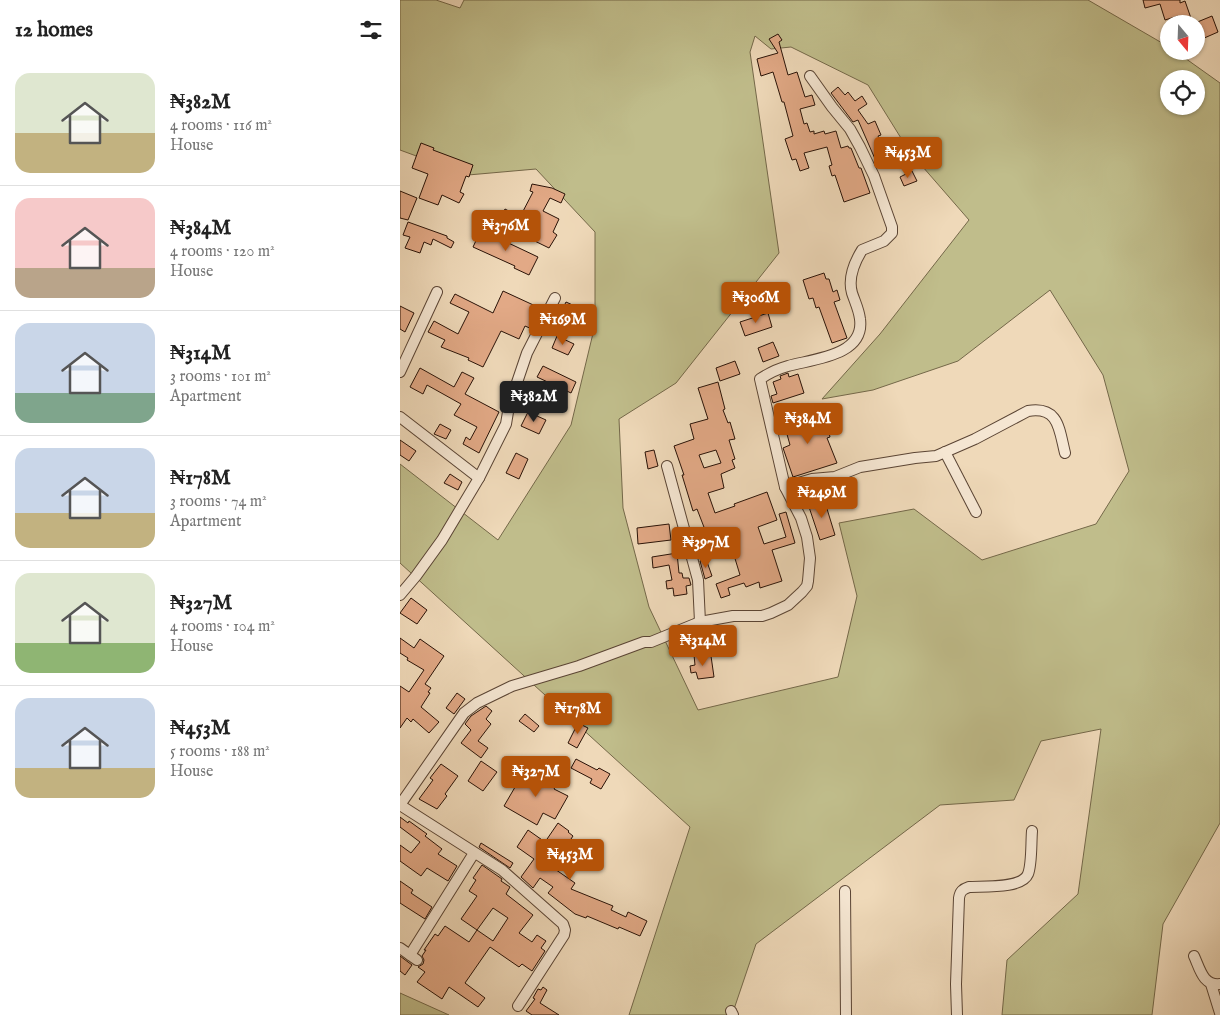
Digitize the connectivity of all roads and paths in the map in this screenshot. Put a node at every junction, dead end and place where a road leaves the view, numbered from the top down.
1 (810, 76) dead end
2 (437, 292) dead end
3 (555, 298) dead end
4 (400, 372) edge
5 (400, 417) edge
6 (945, 452) junction
7 (1065, 454) dead end
8 (667, 466) dead end
9 (479, 478) junction
10 (785, 487) junction
11 (976, 512) dead end
12 (400, 595) edge
13 (700, 622) junction
14 (400, 805) edge
15 (1032, 831) dead end
16 (474, 853) junction
17 (845, 891) dead end
18 (400, 948) edge
19 (1194, 956) dead end
20 (1215, 984) edge
21 (518, 1006) dead end
22 (1220, 1012) edge
23 (846, 1015) edge
24 (957, 1015) edge

1 - 10 street
2 - 4 street
3 - 9 street
5 - 9 street
6 - 7 street
6 - 10 street
6 - 11 street
8 - 13 street
9 - 12 street
10 - 13 street
13 - 14 street
14 - 16 street
15 - 24 street
16 - 18 street
16 - 21 street
17 - 23 street
19 - 20 street
20 - 22 street

